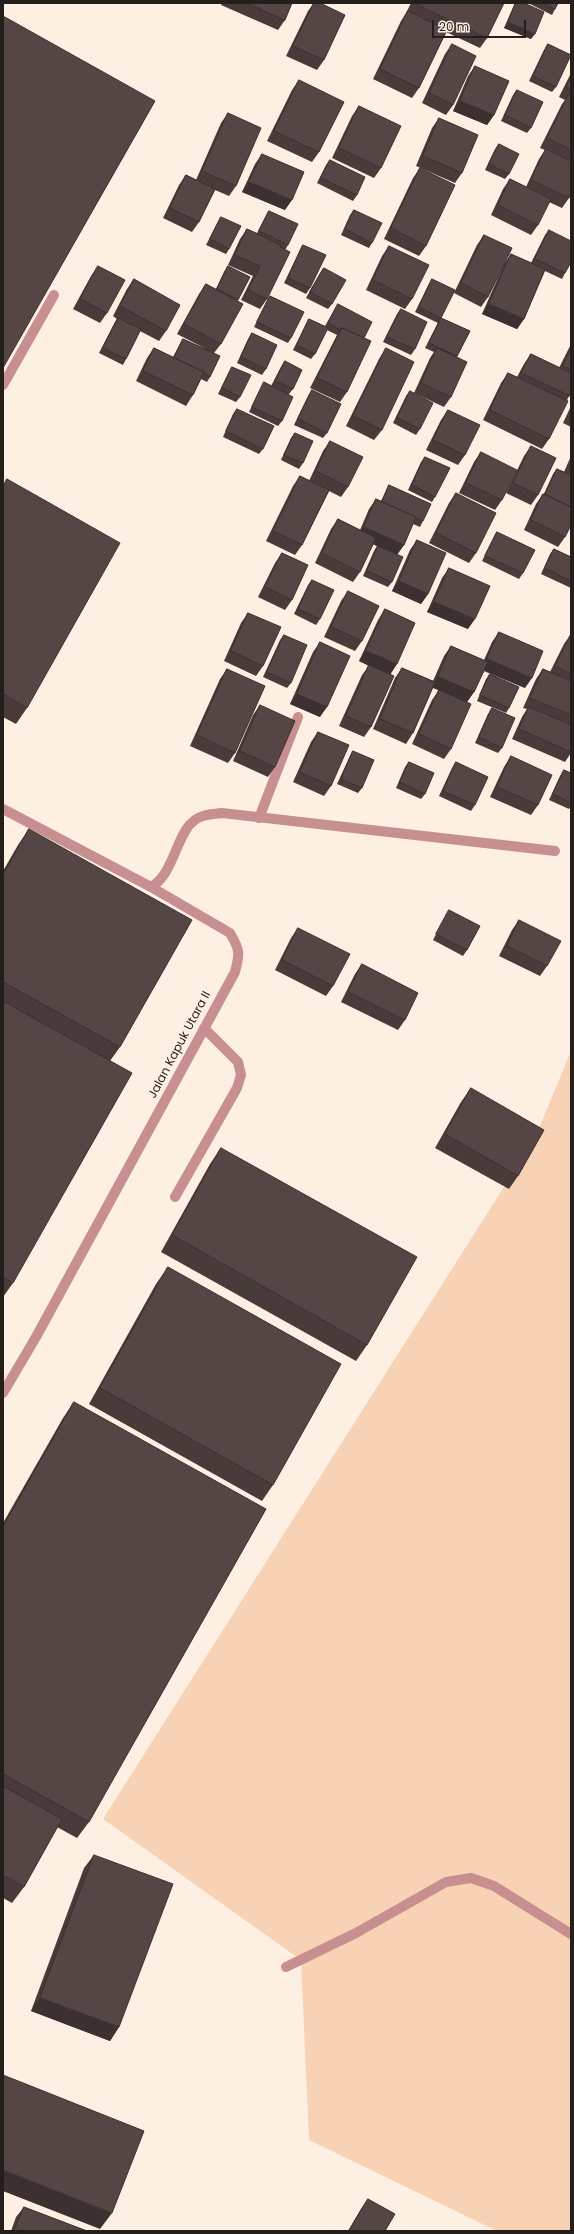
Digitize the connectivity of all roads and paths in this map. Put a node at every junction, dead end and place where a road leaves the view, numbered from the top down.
1 (54, 295) edge
2 (3, 385) edge
3 (298, 717) dead end
4 (3, 809) edge
5 (259, 818) junction
6 (555, 851) dead end
7 (151, 887) junction
8 (204, 1028) junction
9 (175, 1198) dead end
10 (3, 1393) edge
11 (571, 1934) edge
12 (286, 1966) dead end

1 - 2 street
3 - 5 street
4 - 7 street, Jalan Kapuk Utara II
5 - 6 street
5 - 7 street
7 - 8 street, Jalan Kapuk Utara II
8 - 9 street
8 - 10 street, Jalan Kapuk Utara II
11 - 12 street

